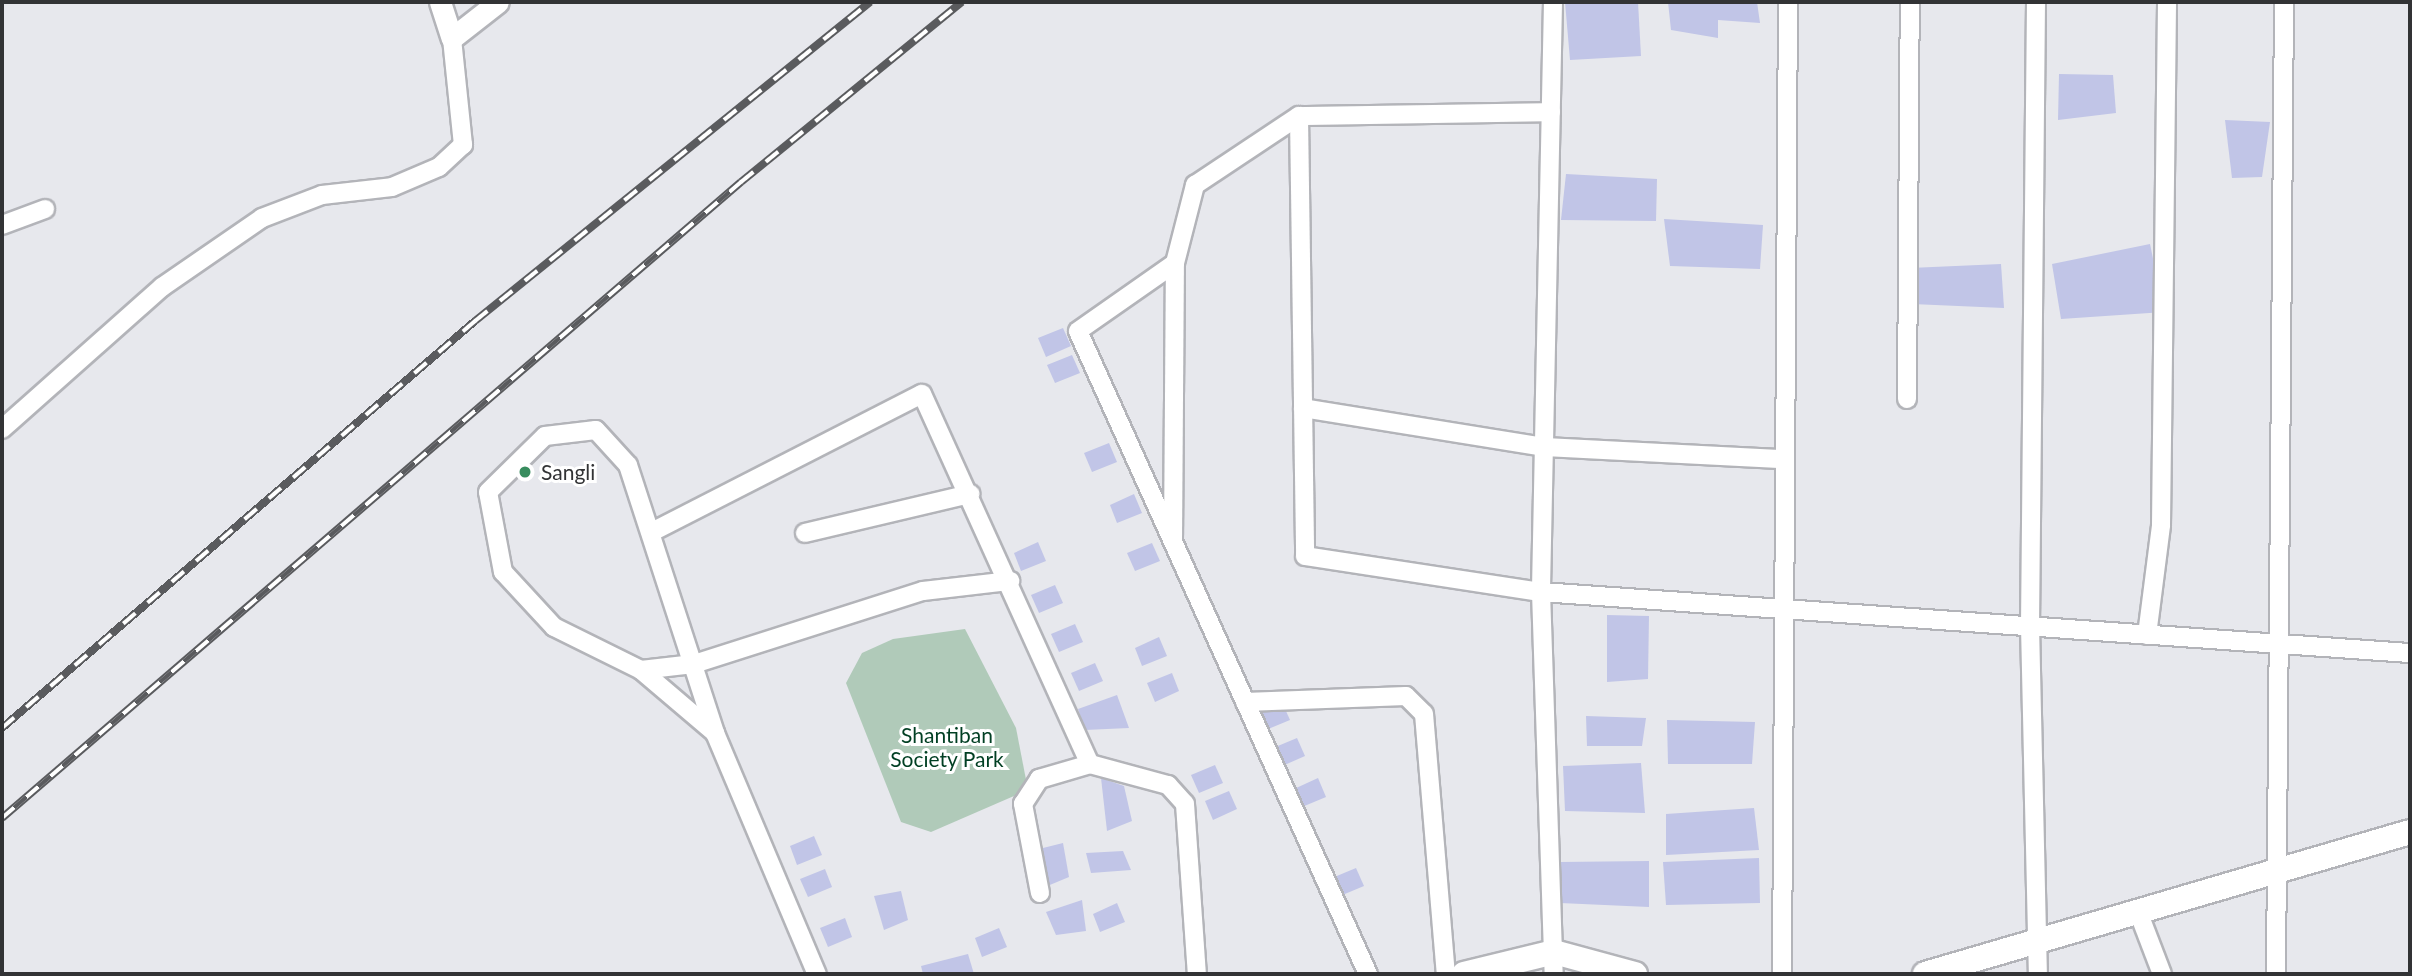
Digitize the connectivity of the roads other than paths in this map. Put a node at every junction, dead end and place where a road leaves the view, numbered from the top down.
1 (440, 2) edge
2 (498, 2) edge
3 (1553, 2) edge
4 (1788, 2) edge
5 (1910, 2) edge
6 (2036, 2) edge
7 (2167, 2) edge
8 (2284, 2) edge
9 (452, 38) junction
10 (1551, 112) junction
11 (1299, 116) junction
12 (45, 209) dead end
13 (2, 225) edge
14 (1175, 263) junction
15 (1908, 399) dead end
16 (1303, 408) junction
17 (2, 429) edge
18 (1544, 447) junction
19 (1785, 459) junction
20 (970, 494) junction
21 (653, 532) junction
22 (805, 533) dead end
23 (1173, 545) junction
24 (1010, 582) junction
25 (1541, 592) junction
26 (1785, 606) junction
27 (2030, 626) junction
28 (2147, 635) junction
29 (2277, 645) junction
30 (2410, 653) edge
31 (694, 664) junction
32 (641, 670) junction
33 (1245, 702) junction
34 (715, 733) junction
35 (1090, 764) junction
36 (2410, 832) edge
37 (2277, 875) junction
38 (1040, 893) dead end
39 (2138, 914) junction
40 (2038, 942) junction
41 (1554, 963) edge
42 (817, 974) edge
43 (1197, 974) edge
44 (1368, 974) edge
45 (1446, 974) edge
46 (1464, 974) edge
47 (1635, 974) edge
48 (1783, 974) edge
49 (1925, 974) edge
50 (2038, 974) edge
51 (2162, 974) edge
52 (2276, 974) edge

1 - 9 street
2 - 9 street
3 - 10 street
4 - 19 street
5 - 15 street
6 - 27 street
7 - 28 street
8 - 29 street
9 - 17 street
10 - 11 street
10 - 18 street
11 - 14 street
11 - 16 street
12 - 13 street
14 - 23 street
14 - 23 street
16 - 18 street
16 - 25 street
18 - 19 street
18 - 25 street
19 - 26 street
20 - 21 street
20 - 22 street
20 - 24 street
21 - 31 street
21 - 32 street
23 - 33 street
24 - 31 street
24 - 35 street
25 - 26 street
25 - 41 street
26 - 27 street
26 - 48 street
27 - 28 street
27 - 40 street
28 - 29 street
29 - 30 street
29 - 37 street
31 - 32 street
31 - 34 street
32 - 34 street
33 - 44 street
33 - 45 street
34 - 42 street
35 - 38 street
35 - 43 street
36 - 37 main road
37 - 39 main road
37 - 52 street
39 - 40 main road
39 - 51 street
40 - 49 main road
40 - 50 street
41 - 46 main road
41 - 47 main road

